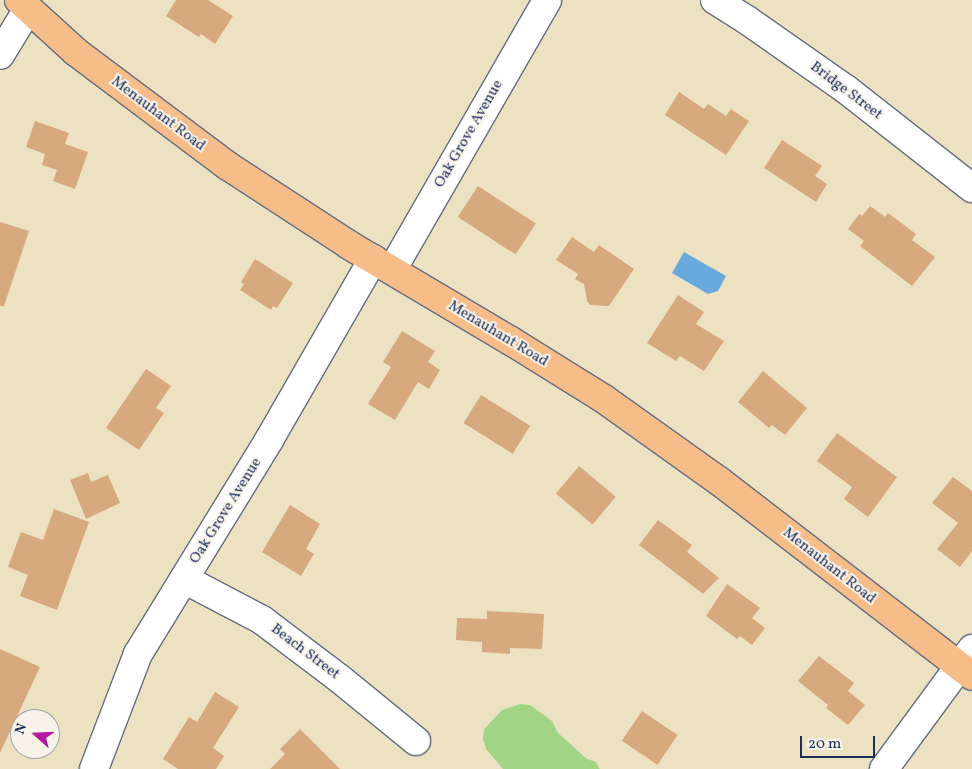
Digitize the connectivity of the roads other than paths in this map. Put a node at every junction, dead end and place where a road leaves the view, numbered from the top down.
1 (547, 0) edge
2 (715, 0) edge
3 (23, 4) edge
4 (0, 55) edge
5 (972, 188) edge
6 (383, 265) junction
7 (184, 579) junction
8 (968, 664) edge
9 (416, 741) dead end
10 (94, 769) edge
11 (884, 769) edge

1 - 6 street, Oak Grove Avenue
2 - 5 street, Bridge Street
3 - 4 street
3 - 6 main road, Menauhant Road
6 - 7 street, Oak Grove Avenue
6 - 8 main road, Menauhant Road
7 - 9 street, Beach Street
7 - 10 street, Oak Grove Avenue
8 - 11 street

